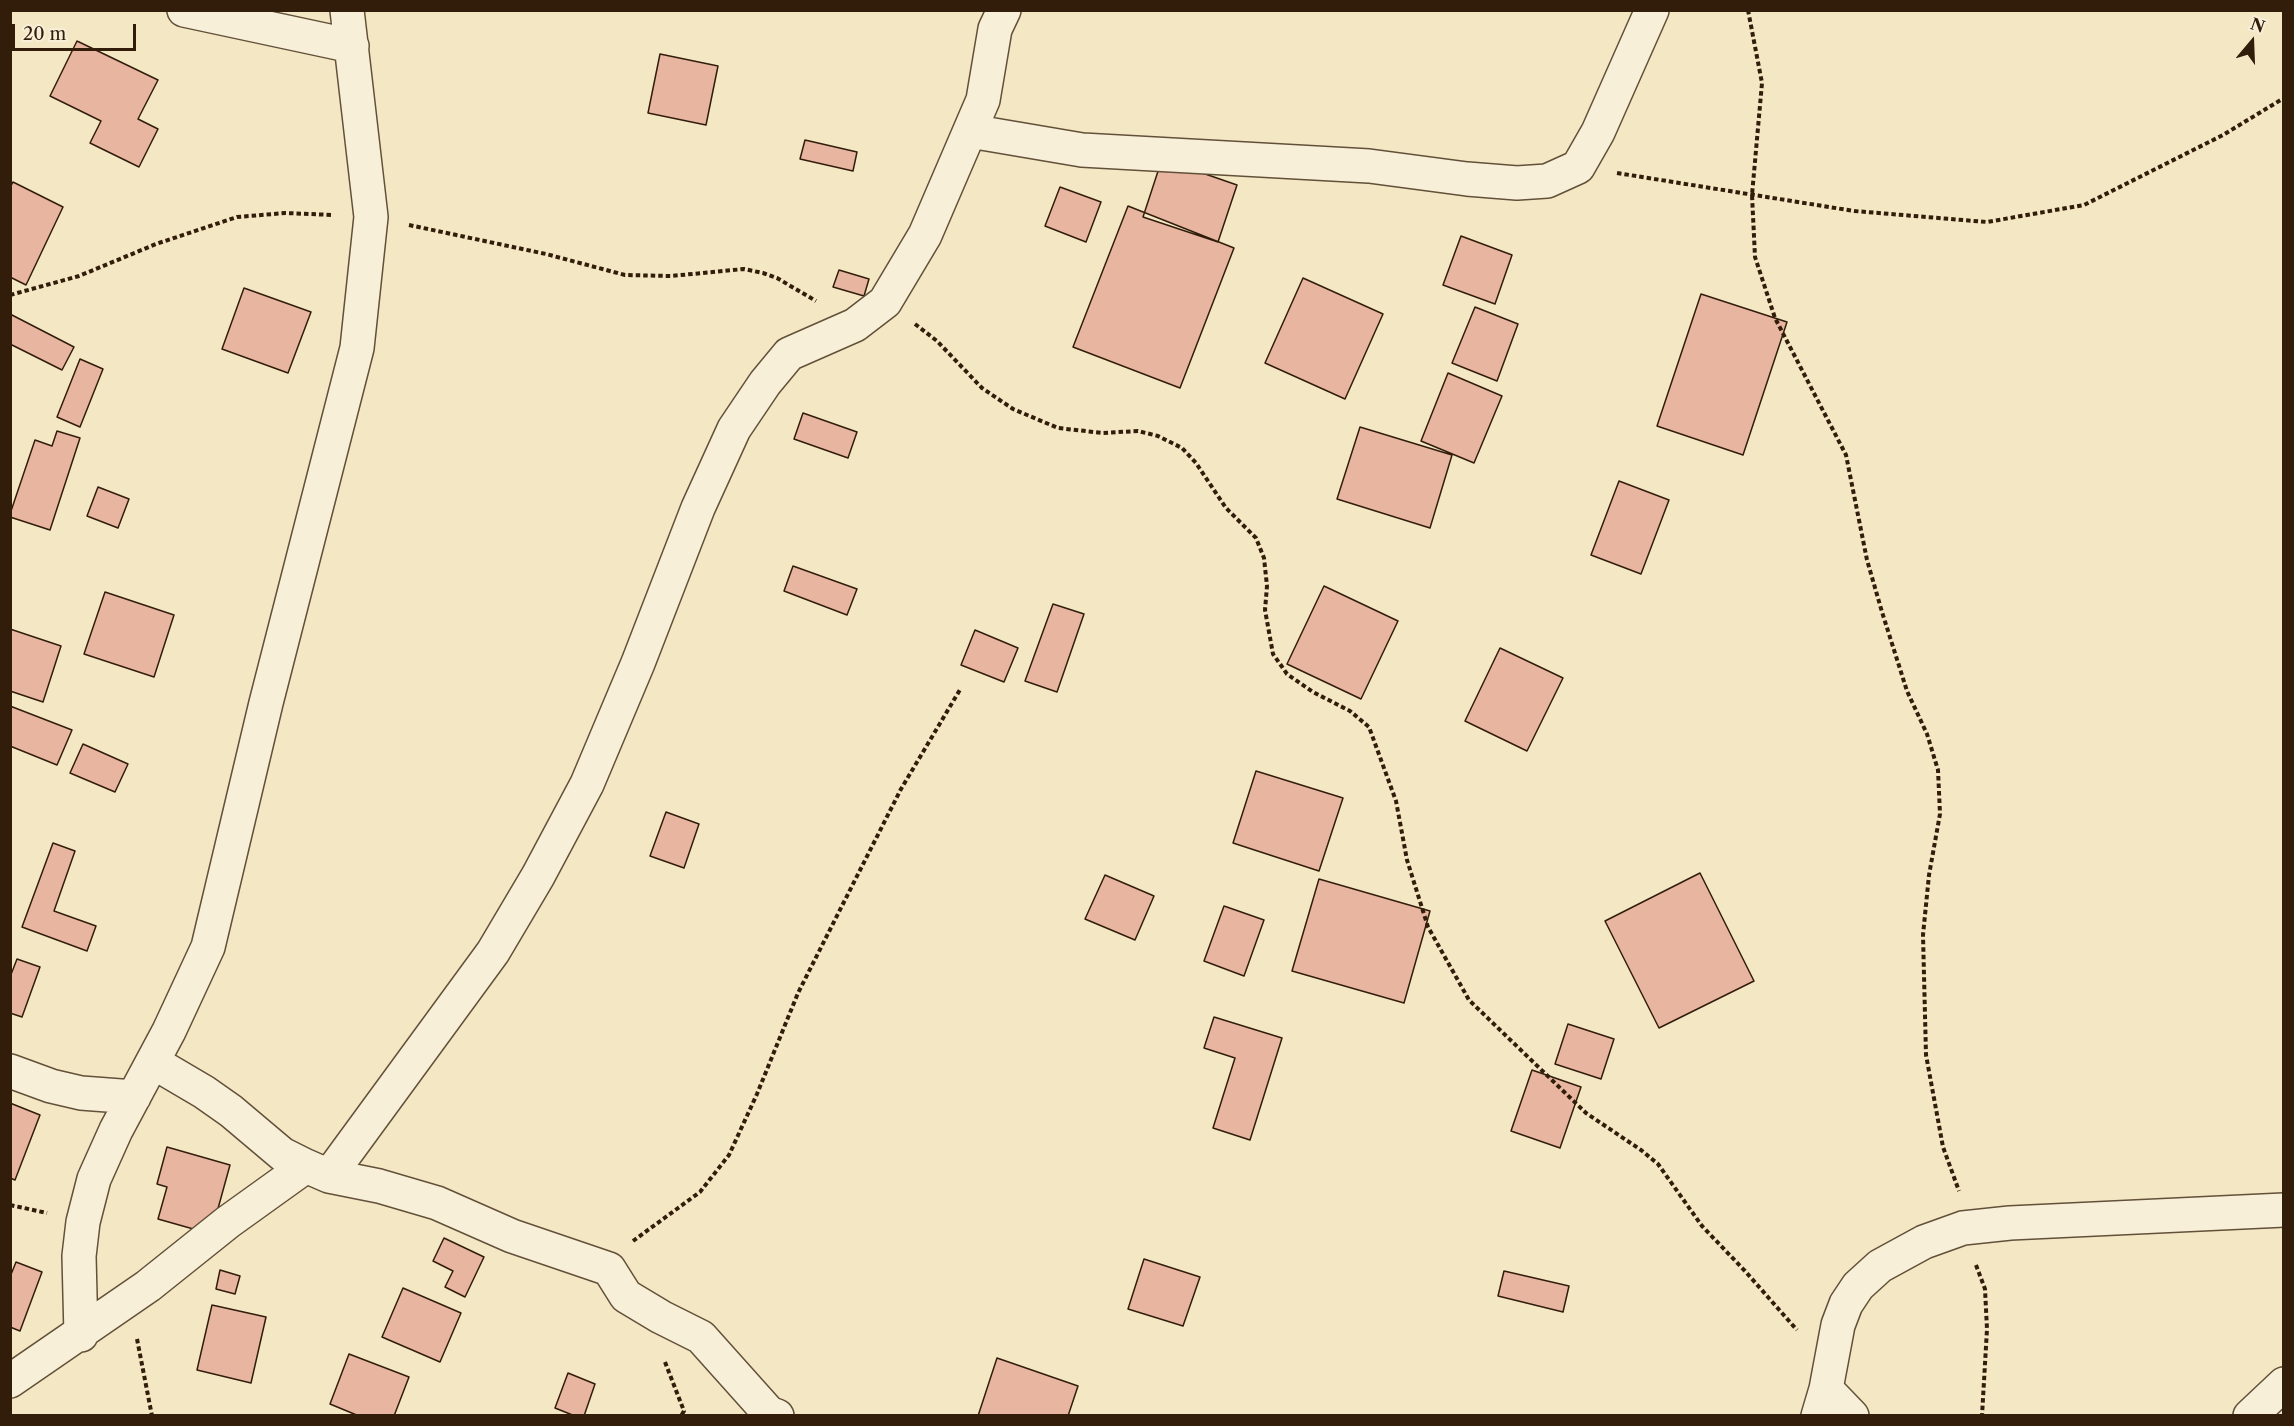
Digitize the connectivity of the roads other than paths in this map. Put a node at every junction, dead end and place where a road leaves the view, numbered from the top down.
1 (184, 10) edge
2 (347, 10) edge
3 (1004, 10) edge
4 (1652, 10) edge
5 (352, 46) junction
6 (970, 131) junction
7 (153, 1062) junction
8 (10, 1071) edge
9 (134, 1097) junction
10 (318, 1171) junction
11 (2283, 1210) edge
12 (81, 1335) junction
13 (10, 1382) edge
14 (2283, 1384) edge
15 (1822, 1402) edge
16 (777, 1416) edge
17 (1852, 1416) edge
18 (2250, 1416) edge

1 - 5 street
2 - 5 street
3 - 6 street
4 - 6 street
5 - 7 street
6 - 10 street
7 - 9 street
7 - 10 street
8 - 9 street
9 - 12 street
10 - 12 street
10 - 16 street
11 - 15 street
12 - 13 street
14 - 18 street
15 - 17 street

